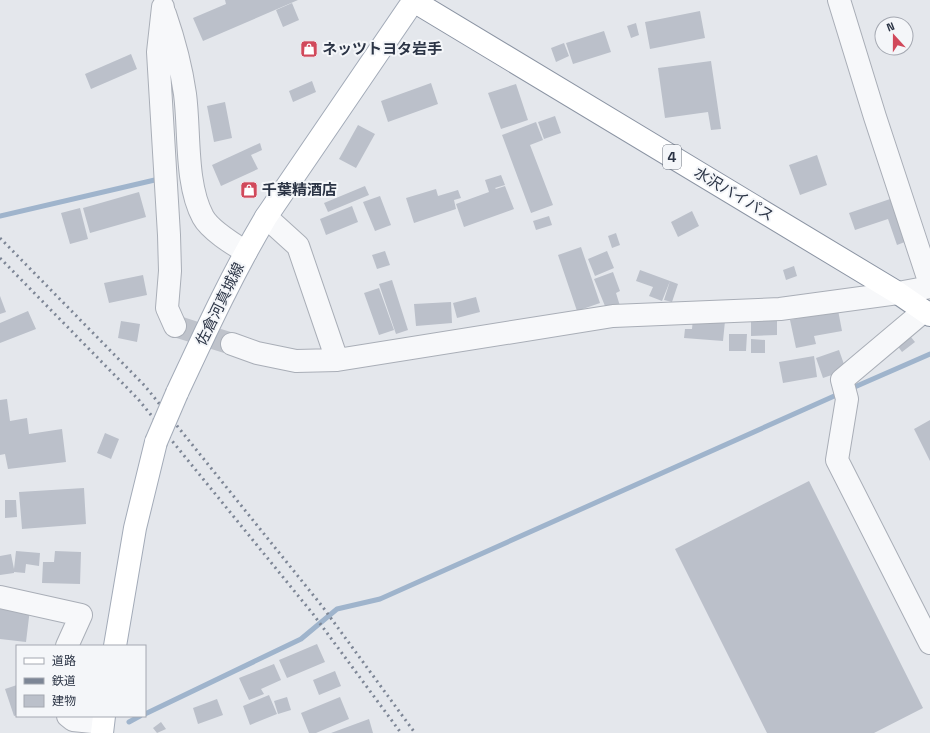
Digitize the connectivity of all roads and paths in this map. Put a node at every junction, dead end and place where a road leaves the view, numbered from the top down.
1 (413, 0) edge
2 (839, 0) edge
3 (161, 4) edge
4 (266, 218) junction
5 (246, 252) junction
6 (930, 285) edge
7 (898, 293) junction
8 (927, 313) edge
9 (175, 326) dead end
10 (232, 344) tunnel mouth
11 (337, 360) junction
12 (0, 597) edge
13 (930, 643) edge
14 (67, 645) edge
15 (115, 645) edge
16 (69, 717) edge
17 (103, 724) edge

1 - 4 main road, 佐倉河真城線
1 - 7 main road, 水沢バイパス / 4
2 - 6 street
3 - 5 street
3 - 9 street
4 - 5 main road, 佐倉河真城線
4 - 11 street
5 - 15 main road, 佐倉河真城線, bridge
6 - 7 street
7 - 8 main road, 水沢バイパス / 4
7 - 11 street
8 - 13 street
10 - 11 street
12 - 14 street
16 - 17 street

